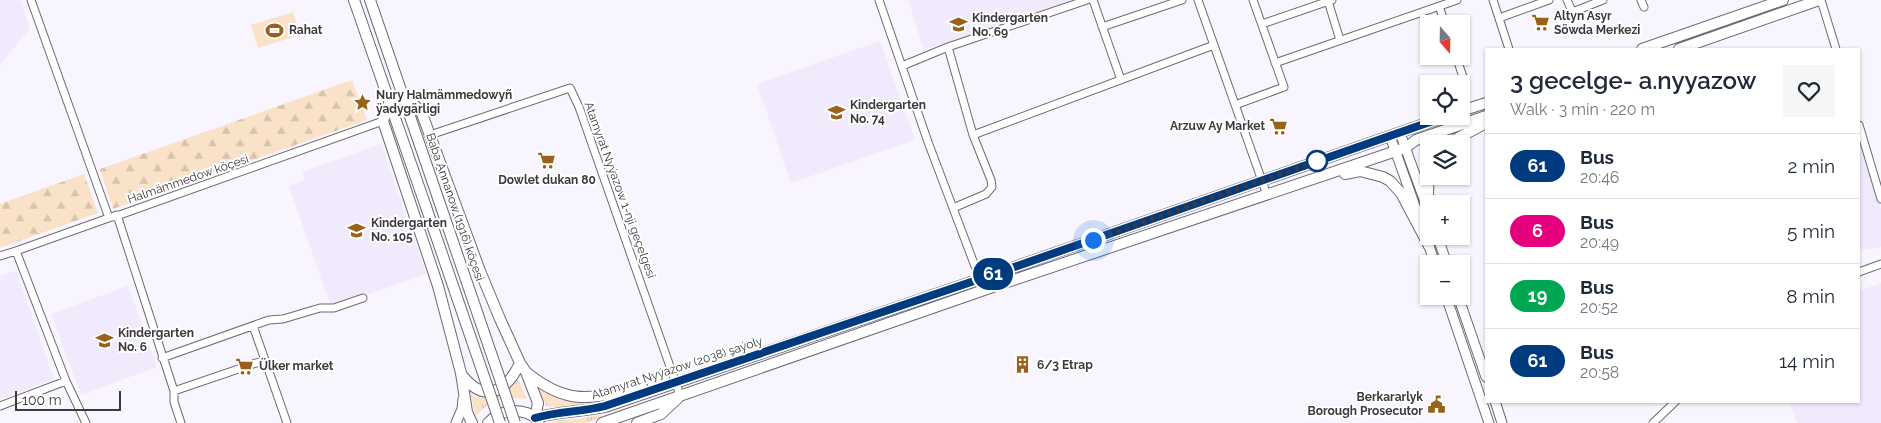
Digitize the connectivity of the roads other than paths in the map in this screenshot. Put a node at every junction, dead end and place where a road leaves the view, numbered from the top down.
1 (32, 0) edge
2 (354, 0) edge
3 (370, 0) edge
4 (879, 0) edge
5 (1087, 0) edge
6 (1093, 0) edge
7 (1182, 0) edge
8 (1198, 0) edge
9 (1253, 0) edge
10 (1457, 0) edge
11 (1493, 0) edge
12 (1547, 0) edge
13 (1567, 0) edge
14 (1603, 0) edge
15 (1783, 0) edge
16 (1817, 0) edge
17 (1325, 1) edge
18 (1439, 6) junction
19 (1442, 15) edge
20 (1499, 18) junction
21 (1262, 24) junction
22 (1102, 27) junction
23 (1340, 40) junction
24 (1214, 45) junction
25 (948, 47) junction
26 (1509, 48) edge
27 (1645, 48) edge
28 (1682, 48) edge
29 (1836, 48) edge
30 (1275, 63) junction
31 (902, 66) junction
32 (1121, 80) junction
33 (402, 94) junction
34 (390, 101) junction
35 (1485, 103) edge
36 (1235, 105) junction
37 (1470, 108) edge
38 (1485, 116) edge
39 (383, 122) junction
40 (1485, 124) edge
41 (1421, 125) edge
42 (1860, 128) edge
43 (1395, 134) junction
44 (430, 135) junction
45 (973, 135) junction
46 (1463, 135) edge
47 (1400, 150) junction
48 (1262, 181) junction
49 (1267, 195) junction
50 (1421, 195) edge
51 (1881, 199) edge
52 (953, 208) junction
53 (117, 215) junction
54 (109, 218) junction
55 (1429, 246) junction
56 (16, 251) junction
57 (1432, 255) edge
58 (0, 256) edge
59 (1881, 264) edge
60 (1860, 272) edge
61 (980, 279) junction
62 (984, 290) junction
63 (363, 298) dead end
64 (1449, 305) edge
65 (1461, 305) edge
66 (253, 326) junction
67 (162, 358) junction
68 (265, 360) junction
69 (520, 363) junction
70 (526, 372) junction
71 (461, 374) junction
72 (1485, 374) edge
73 (66, 382) junction
74 (676, 382) junction
75 (174, 391) junction
76 (680, 395) junction
77 (464, 396) junction
78 (1496, 403) edge
79 (1674, 403) edge
80 (0, 406) edge
81 (538, 420) edge
82 (86, 423) edge
83 (182, 423) edge
84 (286, 423) edge
85 (456, 423) edge
86 (472, 423) edge
87 (488, 423) edge
88 (500, 423) edge
89 (515, 423) edge
90 (602, 423) edge
91 (637, 423) edge
92 (1489, 423) edge
93 (1502, 423) edge
94 (1653, 423) edge

1 - 54 street
2 - 34 main road
3 - 33 main road, Baba Annanow (1916) köçesi
4 - 31 street
5 - 25 street
6 - 22 street
7 - 22 street
8 - 24 street
9 - 21 street
10 - 18 street
11 - 20 street
12 - 20 street
13 - 14 street
15 - 27 main road
16 - 28 main road
16 - 29 street
17 - 21 street
17 - 23 street
18 - 19 street
18 - 23 street
20 - 26 street
21 - 30 street
22 - 32 street
23 - 30 street
24 - 32 street
24 - 36 street
25 - 31 street
25 - 45 street
30 - 36 street
31 - 52 street
32 - 45 street
33 - 44 main road
33 - 89 main road, Baba Annanow (1916) köçesi, bridge
34 - 39 main road
34 - 88 main road, bridge
35 - 37 main road
36 - 48 street
38 - 47 main road, Atamyrat Nyýazow (2038) şaýoly
39 - 53 street, Halmämmedow köçesi
39 - 71 main road
40 - 46 main road
41 - 43 main road, Atamyrat Nyýazow (2038) şaýoly
42 - 51 street
43 - 47 main road
43 - 48 main road, Atamyrat Nyýazow (2038) şaýoly
44 - 69 main road
44 - 74 street, Atamyrat Nyýazow 1-nji geçelgesi
45 - 52 street
47 - 49 main road, Atamyrat Nyýazow (2038) şaýoly
47 - 50 main road
47 - 55 main road
48 - 49 street
48 - 61 main road, Atamyrat Nyýazow (2038) şaýoly
49 - 55 main road
49 - 62 main road, Atamyrat Nyýazow (2038) şaýoly
52 - 61 street
53 - 54 street, Halmämmedow köçesi
53 - 56 street
53 - 67 street
54 - 56 street, Halmämmedow köçesi
55 - 57 main road
56 - 58 street, Halmämmedow köçesi
56 - 73 street
59 - 60 street
61 - 62 street
61 - 74 main road, Atamyrat Nyýazow (2038) şaýoly
62 - 76 main road, Atamyrat Nyýazow (2038) şaýoly
63 - 66 street
64 - 92 main road
65 - 72 main road
66 - 67 street
66 - 68 street
67 - 75 street
68 - 75 street
68 - 84 street
69 - 70 main road
69 - 71 main road
70 - 74 main road
70 - 81 main road
71 - 77 main road
73 - 80 street
73 - 82 street
74 - 76 street
74 - 81 main road, Atamyrat Nyýazow (2038) şaýoly
75 - 83 street
76 - 90 main road, Atamyrat Nyýazow (2038) şaýoly
76 - 91 main road
77 - 85 main road
77 - 86 main road
78 - 93 main road
79 - 94 street
81 - 87 main road

